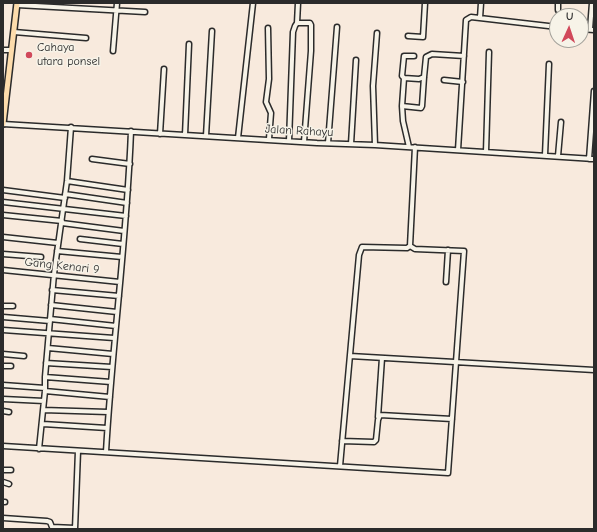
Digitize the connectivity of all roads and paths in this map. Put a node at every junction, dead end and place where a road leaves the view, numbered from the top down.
1 (117, 3) edge
2 (252, 3) edge
3 (298, 3) edge
4 (424, 3) edge
5 (481, 3) edge
6 (592, 3) edge
7 (17, 4) edge
8 (116, 11) junction
9 (145, 12) dead end
10 (480, 18) junction
11 (297, 23) junction
12 (549, 26) edge
13 (336, 27) dead end
14 (268, 28) dead end
15 (592, 30) edge
16 (212, 31) dead end
17 (14, 32) junction
18 (377, 33) dead end
19 (408, 36) dead end
20 (86, 38) dead end
21 (189, 44) dead end
22 (3, 50) edge
23 (11, 50) junction
24 (113, 51) dead end
25 (489, 52) dead end
26 (414, 56) dead end
27 (464, 56) junction
28 (356, 60) dead end
29 (549, 64) dead end
30 (164, 69) dead end
31 (404, 78) junction
32 (422, 79) junction
33 (444, 80) dead end
34 (463, 82) junction
35 (594, 91) edge
36 (402, 106) junction
37 (561, 122) dead end
38 (3, 124) edge
39 (71, 127) junction
40 (131, 131) junction
41 (160, 134) junction
42 (185, 135) junction
43 (206, 136) junction
44 (238, 138) junction
45 (269, 139) junction
46 (289, 141) junction
47 (304, 142) junction
48 (328, 143) junction
49 (351, 144) junction
50 (374, 145) junction
51 (409, 147) junction
52 (415, 147) junction
53 (458, 150) junction
54 (486, 152) junction
55 (545, 155) junction
56 (558, 156) junction
57 (92, 159) dead end
58 (589, 159) junction
59 (594, 159) edge
60 (130, 164) junction
61 (67, 181) junction
62 (3, 190) edge
63 (128, 190) junction
64 (65, 196) junction
65 (3, 202) edge
66 (127, 203) junction
67 (64, 209) junction
68 (3, 215) edge
69 (126, 216) junction
70 (62, 222) junction
71 (124, 231) junction
72 (3, 238) edge
73 (80, 239) dead end
74 (58, 243) junction
75 (123, 244) junction
76 (410, 246) junction
77 (448, 250) junction
78 (58, 251) junction
79 (3, 254) edge
80 (41, 257) dead end
81 (122, 257) junction
82 (3, 270) edge
83 (54, 274) junction
84 (120, 282) junction
85 (446, 282) dead end
86 (52, 290) junction
87 (118, 296) junction
88 (3, 306) edge
89 (14, 306) dead end
90 (52, 306) junction
91 (117, 312) junction
92 (3, 317) edge
93 (50, 320) junction
94 (116, 326) junction
95 (3, 330) edge
96 (49, 333) junction
97 (114, 338) junction
98 (48, 348) junction
99 (3, 354) edge
100 (113, 354) junction
101 (24, 356) dead end
102 (350, 356) junction
103 (382, 358) junction
104 (46, 363) junction
105 (456, 363) junction
106 (3, 366) edge
107 (11, 366) dead end
108 (112, 367) junction
109 (594, 370) edge
110 (44, 377) junction
111 (111, 382) junction
112 (3, 385) edge
113 (45, 390) junction
114 (110, 397) junction
115 (3, 399) edge
116 (44, 402) junction
117 (43, 410) junction
118 (3, 411) edge
119 (9, 412) dead end
120 (108, 412) junction
121 (378, 417) junction
122 (452, 419) junction
123 (42, 424) junction
124 (107, 428) junction
125 (342, 441) junction
126 (3, 446) edge
127 (39, 449) junction
128 (78, 451) junction
129 (106, 452) junction
130 (340, 466) junction
131 (3, 470) edge
132 (11, 470) dead end
133 (3, 482) edge
134 (9, 484) dead end
135 (3, 518) edge
136 (75, 529) edge

1 - 8 street
2 - 44 street
3 - 11 street
4 - 19 street
5 - 10 street
6 - 15 street
7 - 8 street
7 - 17 main road
8 - 9 street
8 - 24 street
10 - 12 street
10 - 27 street
11 - 46 street
11 - 47 street
13 - 48 street
14 - 45 street
16 - 43 street
17 - 20 street
17 - 23 main road
18 - 50 street
21 - 42 street
22 - 23 street
23 - 38 main road
25 - 54 street
26 - 31 street
27 - 32 street
27 - 34 street
28 - 49 street
29 - 55 street
30 - 41 street
31 - 32 street
31 - 36 street
32 - 36 street
33 - 34 street
34 - 53 street
35 - 58 street
36 - 51 street
37 - 56 street
38 - 39 street, Jalan Rahayu
39 - 40 street, Jalan Rahayu
39 - 61 street
40 - 41 street, Jalan Rahayu
40 - 60 street
41 - 42 street, Jalan Rahayu
42 - 43 street, Jalan Rahayu
43 - 44 street, Jalan Rahayu
44 - 45 street, Jalan Rahayu
45 - 46 street, Jalan Rahayu
46 - 47 street, Jalan Rahayu
47 - 48 street, Jalan Rahayu
48 - 49 street, Jalan Rahayu
49 - 50 street, Jalan Rahayu
50 - 51 street, Jalan Rahayu
51 - 52 street, Jalan Rahayu
52 - 53 street, Jalan Rahayu
52 - 76 street
53 - 54 street, Jalan Rahayu
54 - 55 street, Jalan Rahayu
55 - 56 street, Jalan Rahayu
56 - 58 street, Jalan Rahayu
57 - 60 street
58 - 59 street, Jalan Rahayu
60 - 63 street
61 - 63 street
61 - 64 street
62 - 64 street
63 - 66 street
64 - 66 street
64 - 67 street
65 - 67 street
66 - 69 street
67 - 69 street
67 - 70 street
68 - 70 street
69 - 71 street
70 - 71 street
70 - 74 street
71 - 75 street
72 - 74 street
73 - 75 street
74 - 78 street
75 - 81 street
76 - 77 street
76 - 102 street
77 - 85 street
77 - 105 street
78 - 81 street
78 - 83 street
79 - 80 street
81 - 84 street
82 - 83 street, Gang Kenari 9
83 - 84 street, Gang Kenari 9
83 - 86 street
84 - 87 street
86 - 87 street
86 - 90 street
87 - 91 street
88 - 89 street
90 - 91 street
90 - 93 street
91 - 94 street
92 - 93 street
93 - 94 street
93 - 96 street
94 - 97 street
95 - 96 street
96 - 97 street
96 - 98 street
97 - 100 street
98 - 100 street
98 - 104 street
99 - 101 street
100 - 108 street
102 - 103 street
102 - 125 street
103 - 105 street
103 - 121 street
104 - 108 street
104 - 110 street
105 - 109 street
105 - 122 street
106 - 107 street
108 - 111 street
110 - 111 street
110 - 113 street
111 - 114 street
112 - 113 street
113 - 114 street
113 - 116 street
114 - 120 street
115 - 116 street
116 - 117 street
117 - 120 street
117 - 123 street
118 - 119 street
120 - 124 street
121 - 122 street
121 - 125 street
122 - 130 street
123 - 124 street
123 - 127 street
124 - 129 street
125 - 130 street
126 - 127 street
127 - 128 street
128 - 129 street
128 - 136 street
129 - 130 street
131 - 132 street
133 - 134 street
135 - 136 street

